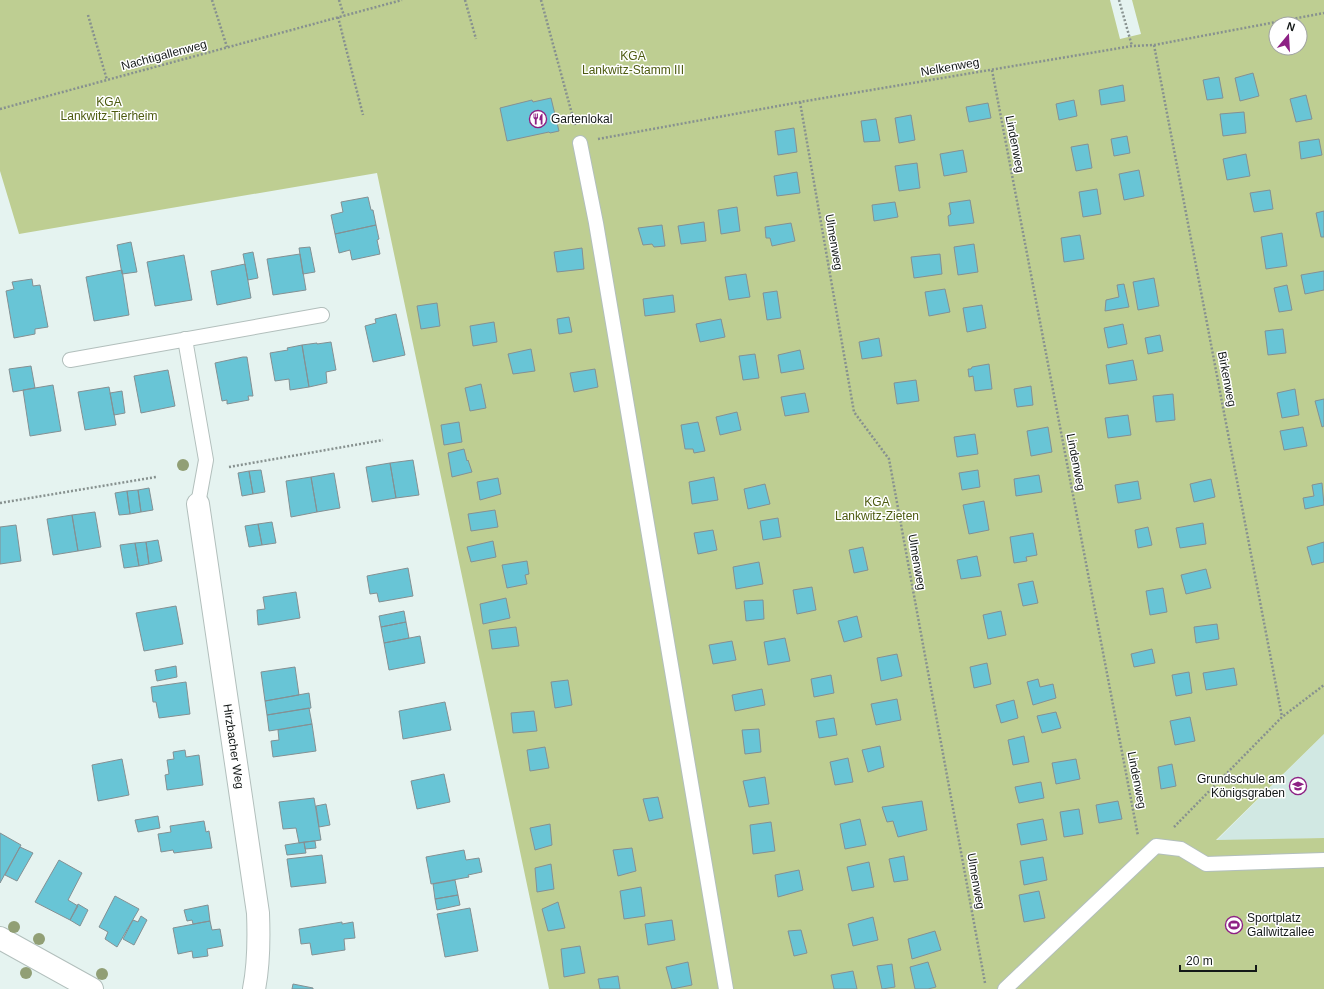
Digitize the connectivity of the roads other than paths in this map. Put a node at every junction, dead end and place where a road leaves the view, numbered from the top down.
1 (580, 142) road end
2 (322, 315) dead end
3 (185, 339) junction
4 (70, 360) dead end
5 (198, 504) joint
6 (1324, 860) edge
7 (0, 938) edge
8 (92, 989) edge
9 (254, 989) edge
10 (726, 989) edge
11 (1005, 989) edge

1 - 10 lane
2 - 3 lane
3 - 4 lane
3 - 5 lane
5 - 9 street, Hirzbacher Weg
6 - 11 lane
7 - 8 street

